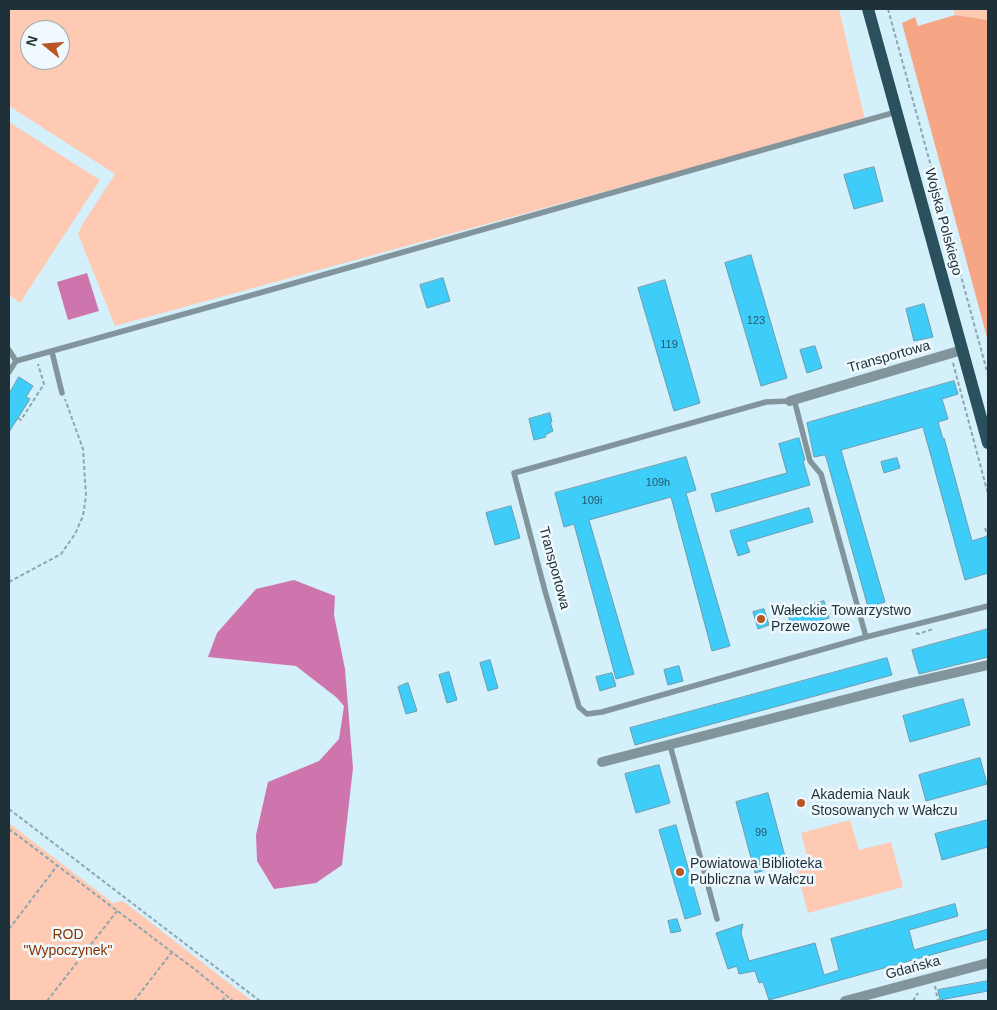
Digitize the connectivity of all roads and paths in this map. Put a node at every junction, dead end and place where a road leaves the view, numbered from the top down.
1 (868, 9) edge
2 (888, 9) edge
3 (896, 112) junction
4 (9, 350) edge
5 (52, 352) junction
6 (956, 352) junction
7 (16, 361) junction
8 (37, 361) dead end
9 (9, 372) edge
10 (988, 375) edge
11 (62, 392) joint
12 (792, 400) junction
13 (18, 418) dead end
14 (988, 443) edge
15 (988, 494) edge
16 (985, 528) dead end
17 (988, 537) edge
18 (9, 582) edge
19 (988, 606) edge
20 (866, 637) junction
21 (988, 665) edge
22 (670, 745) junction
23 (602, 762) dead end
24 (9, 809) edge
25 (9, 829) edge
26 (57, 866) junction
27 (117, 911) junction
28 (717, 919) dead end
29 (9, 929) edge
30 (172, 952) junction
31 (988, 963) edge
32 (934, 977) junction
33 (226, 996) junction
34 (859, 999) edge
35 (47, 1001) edge
36 (134, 1001) edge
37 (222, 1001) edge
38 (233, 1001) edge
39 (260, 1001) edge
40 (845, 1001) edge
41 (938, 1001) edge

1 - 3 main road, Wojska Polskiego
2 - 10 path
3 - 5 lane
3 - 6 main road, Wojska Polskiego
4 - 7 lane
5 - 7 lane
5 - 11 lane
6 - 12 street, Transportowa
6 - 14 main road, Wojska Polskiego
6 - 15 path
7 - 9 lane
8 - 13 path
11 - 18 path
12 - 20 lane
12 - 20 lane, Transportowa
16 - 17 path
19 - 20 lane, Transportowa
21 - 22 street
22 - 23 street
22 - 28 lane
24 - 39 path
25 - 26 path
26 - 27 path
26 - 29 path
27 - 30 path
27 - 35 path
30 - 33 path
30 - 36 path
31 - 32 street, Gdańska
32 - 34 street, Gdańska
32 - 41 path
33 - 37 path
33 - 38 path
34 - 40 street, Gdańska

